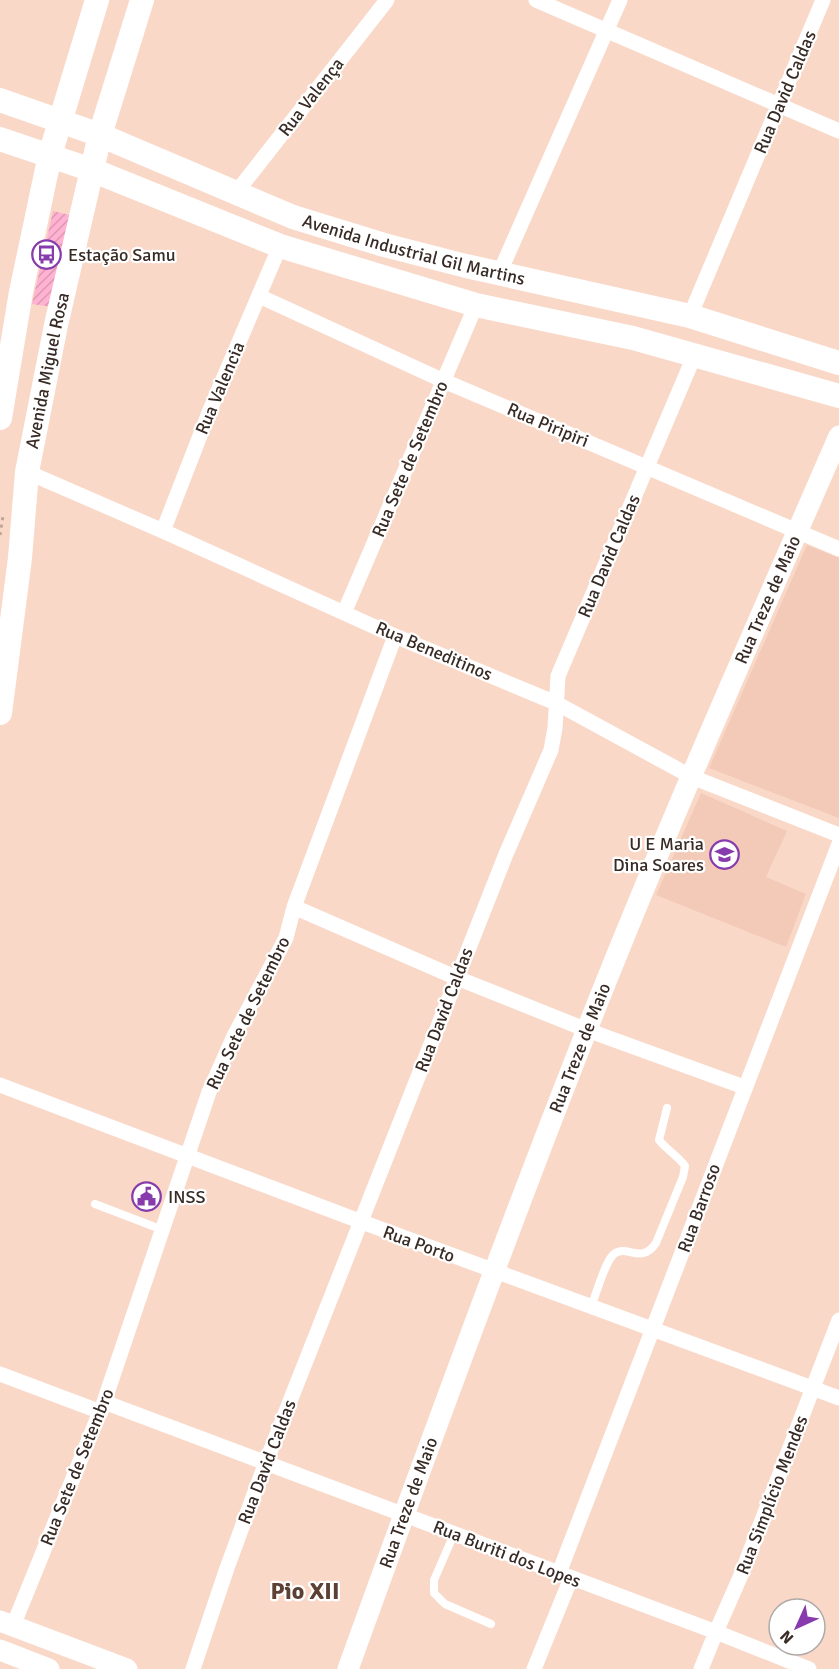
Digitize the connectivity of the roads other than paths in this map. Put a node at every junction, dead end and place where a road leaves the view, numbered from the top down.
1 (96, 0) edge
2 (142, 0) edge
3 (387, 0) edge
4 (536, 0) edge
5 (620, 0) edge
6 (823, 0) edge
7 (607, 30) junction
8 (0, 100) edge
9 (779, 106) junction
10 (60, 121) junction
11 (839, 131) edge
12 (100, 135) junction
13 (0, 139) edge
14 (50, 155) junction
15 (92, 170) junction
16 (235, 194) junction
17 (280, 246) junction
18 (499, 274) junction
19 (259, 296) junction
20 (476, 305) junction
21 (639, 306) junction
22 (690, 316) junction
23 (633, 338) junction
24 (696, 354) junction
25 (839, 363) edge
26 (444, 381) junction
27 (839, 396) edge
28 (0, 418) edge
29 (839, 436) edge
30 (647, 468) junction
31 (27, 472) junction
32 (163, 531) junction
33 (797, 532) junction
34 (839, 549) edge
35 (344, 613) junction
36 (395, 636) junction
37 (556, 703) junction
38 (0, 713) edge
39 (692, 777) junction
40 (839, 835) edge
41 (839, 843) edge
42 (294, 907) junction
43 (457, 978) junction
44 (587, 1030) junction
45 (0, 1085) edge
46 (744, 1087) junction
47 (668, 1108) dead end
48 (188, 1155) junction
49 (95, 1204) dead end
50 (362, 1222) junction
51 (163, 1230) junction
52 (494, 1271) junction
53 (591, 1307) junction
54 (839, 1320) edge
55 (654, 1330) junction
56 (0, 1374) edge
57 (813, 1388) junction
58 (839, 1398) edge
59 (102, 1407) junction
60 (266, 1462) junction
61 (403, 1515) junction
62 (454, 1534) junction
63 (565, 1576) junction
64 (7, 1623) edge
65 (491, 1624) dead end
66 (716, 1632) junction
67 (0, 1650) edge
68 (49, 1669) edge
69 (127, 1669) edge
70 (193, 1669) edge
71 (348, 1669) edge
72 (534, 1669) edge
73 (701, 1669) edge
74 (809, 1669) edge

1 - 10 main road, Avenida Miguel Rosa
2 - 12 main road, Avenida Miguel Rosa
3 - 16 street, Rua Valença
4 - 7 street
5 - 7 street
6 - 9 street, Rua David Caldas
7 - 9 street
7 - 18 street
8 - 10 main road, Avenida Industrial Gil Martins
9 - 11 street
9 - 22 street, Rua David Caldas
10 - 12 main road, Avenida Industrial Gil Martins
10 - 14 main road, Avenida Miguel Rosa
12 - 15 main road, Avenida Miguel Rosa
12 - 16 main road, Avenida Industrial Gil Martins
13 - 14 main road, Avenida Industrial Gil Martins
14 - 15 main road, Avenida Industrial Gil Martins
14 - 28 main road, Avenida Miguel Rosa
15 - 17 main road, Avenida Industrial Gil Martins
15 - 31 main road, Avenida Miguel Rosa
16 - 18 main road, Avenida Industrial Gil Martins
17 - 19 street, Rua Valencia
17 - 20 main road, Avenida Industrial Gil Martins
18 - 21 main road, Avenida Industrial Gil Martins
19 - 26 street, Rua Piripiri
19 - 32 street, Rua Valencia
20 - 23 main road, Avenida Industrial Gil Martins
20 - 26 street, Rua Sete de Setembro
21 - 22 main road, Avenida Industrial Gil Martins
21 - 23 main road
22 - 25 main road, Avenida Industrial Gil Martins
23 - 24 main road, Avenida Industrial Gil Martins
24 - 27 main road, Avenida Industrial Gil Martins
24 - 30 street, Rua David Caldas
26 - 30 street, Rua Piripiri
26 - 35 street, Rua Sete de Setembro
29 - 33 street, Rua Treze de Maio
30 - 33 street, Rua Piripiri
30 - 37 street, Rua David Caldas
31 - 32 street, Rua Beneditinos
31 - 38 main road, Avenida Miguel Rosa
32 - 35 street, Rua Beneditinos
33 - 34 street, Rua Piripiri
33 - 39 street, Rua Treze de Maio
35 - 36 street, Rua Beneditinos
36 - 37 street, Rua Beneditinos
36 - 42 street, Rua Sete de Setembro
37 - 39 street, Rua Beneditinos
37 - 43 street, Rua David Caldas
39 - 40 street, Rua Beneditinos
39 - 44 street, Rua Treze de Maio
41 - 46 street, Rua Barroso
42 - 43 street
42 - 48 street, Rua Sete de Setembro
43 - 44 street
43 - 50 street, Rua David Caldas
44 - 46 street
44 - 52 street, Rua Treze de Maio
45 - 48 street, Rua Porto
46 - 55 street, Rua Barroso
47 - 53 lane
48 - 50 street, Rua Porto
48 - 51 street, Rua Sete de Setembro
49 - 51 lane
50 - 52 street, Rua Porto
50 - 60 street, Rua David Caldas
51 - 59 street, Rua Sete de Setembro
52 - 53 street, Rua Porto
52 - 61 street, Rua Treze de Maio
53 - 55 street, Rua Porto
54 - 57 street, Rua Simplício Mendes
55 - 57 street, Rua Porto
55 - 63 street, Rua Barroso
56 - 59 street, Rua Buriti dos Lopes
57 - 58 street, Rua Porto
57 - 66 street, Rua Simplício Mendes
59 - 60 street, Rua Buriti dos Lopes
59 - 64 street, Rua Sete de Setembro
60 - 61 street, Rua Buriti dos Lopes
60 - 70 street, Rua David Caldas
61 - 62 street, Rua Buriti dos Lopes
61 - 71 street, Rua Treze de Maio
62 - 63 street, Rua Buriti dos Lopes
62 - 65 lane
63 - 66 street, Rua Buriti dos Lopes
63 - 72 street, Rua Barroso
64 - 69 street
66 - 73 street, Rua Simplício Mendes
66 - 74 street, Rua Buriti dos Lopes
67 - 68 street

